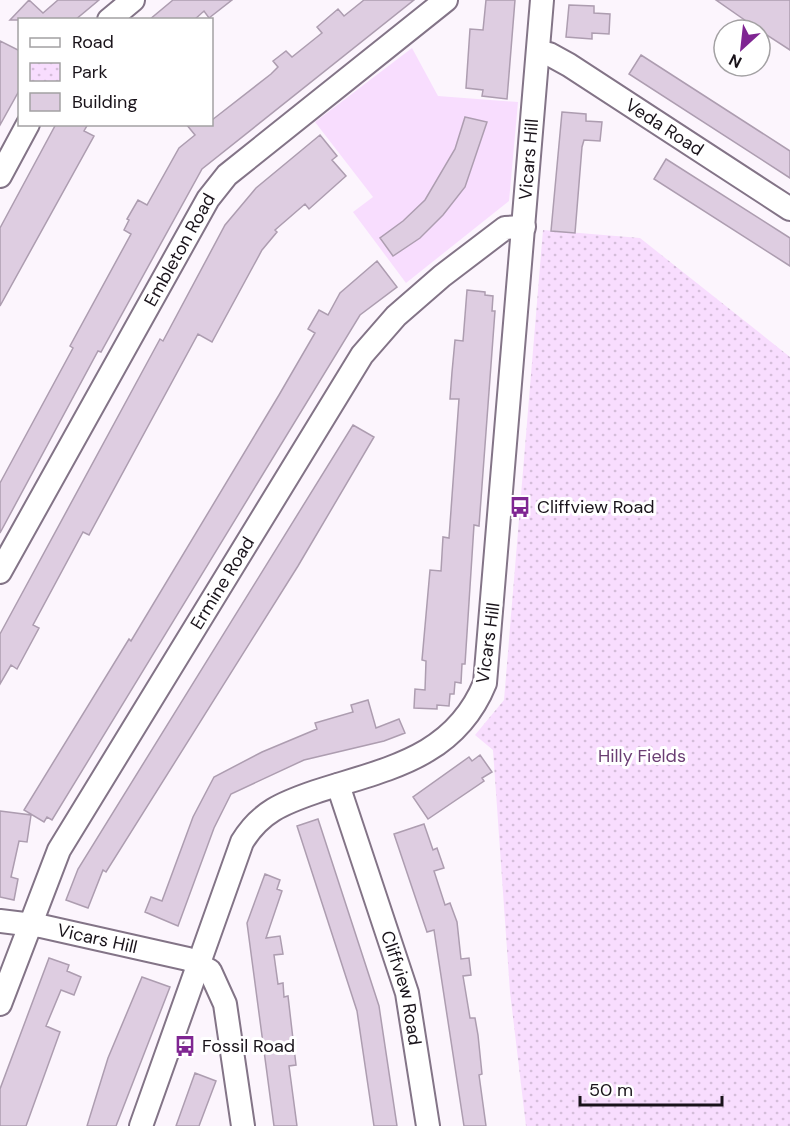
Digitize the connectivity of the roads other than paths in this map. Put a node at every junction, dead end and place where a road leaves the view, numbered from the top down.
1 (133, 0) edge
2 (446, 0) edge
3 (542, 0) edge
4 (112, 18) edge
5 (538, 52) junction
6 (27, 126) edge
7 (0, 176) edge
8 (790, 209) edge
9 (524, 226) junction
10 (0, 572) edge
11 (338, 785) junction
12 (0, 921) edge
13 (29, 925) junction
14 (200, 963) junction
15 (0, 1004) edge
16 (141, 1126) edge
17 (243, 1126) edge
18 (428, 1126) edge

1 - 4 street
2 - 10 street, Embleton Road
3 - 5 street, Vicars Hill
5 - 8 street, Veda Road
5 - 9 street, Vicars Hill
6 - 7 street
9 - 11 street, Vicars Hill
9 - 13 street, Ermine Road
11 - 14 street, Vicars Hill
11 - 18 street, Cliffview Road
12 - 13 street, Vicars Hill
13 - 14 street, Vicars Hill
13 - 15 street, Ermine Road
14 - 16 street
14 - 17 street

